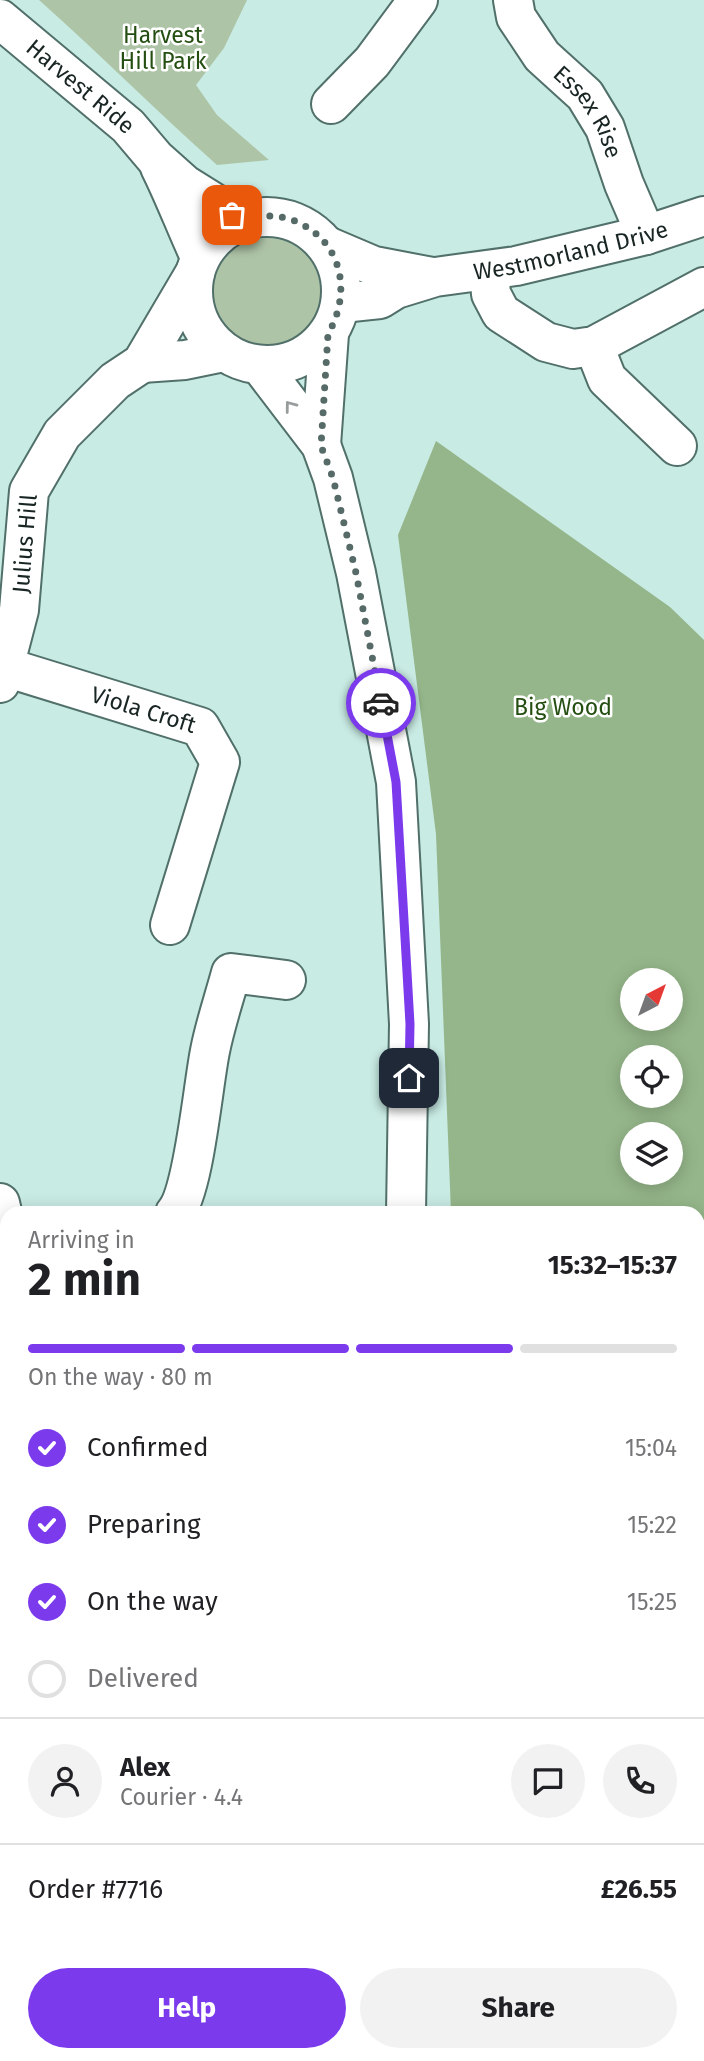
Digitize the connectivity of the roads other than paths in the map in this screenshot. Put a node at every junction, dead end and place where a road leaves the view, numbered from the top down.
1 (418, 0) edge
2 (513, 0) edge
3 (0, 19) edge
4 (331, 104) dead end
5 (156, 159) junction
6 (704, 216) edge
7 (254, 217) junction
8 (646, 235) junction
9 (327, 246) junction
10 (197, 265) junction
11 (489, 270) junction
12 (435, 277) junction
13 (704, 287) edge
14 (335, 318) junction
15 (594, 346) junction
16 (224, 352) junction
17 (142, 363) junction
18 (260, 365) junction
19 (321, 446) junction
20 (677, 446) dead end
21 (3, 675) edge
22 (170, 925) dead end
23 (286, 980) dead end
24 (181, 1206) edge
25 (406, 1206) edge

1 - 4 street
2 - 8 street, Essex Rise
3 - 5 street, Harvest Ride
5 - 7 street, Harvest Ride
5 - 10 street, Harvest Ride
6 - 8 street, Westmorland Drive
7 - 9 street
7 - 10 street
8 - 11 street, Westmorland Drive
9 - 12 street, Westmorland Drive
9 - 14 street
10 - 16 street
10 - 17 street, Julius Hill
11 - 12 street, Westmorland Drive
11 - 15 street
12 - 14 street, Westmorland Drive
13 - 15 street
14 - 18 street
14 - 19 street
15 - 20 street
16 - 17 street
16 - 18 street
17 - 21 street, Julius Hill
19 -> 18 street
19 - 25 street
21 - 22 street, Viola Croft
23 - 24 street

